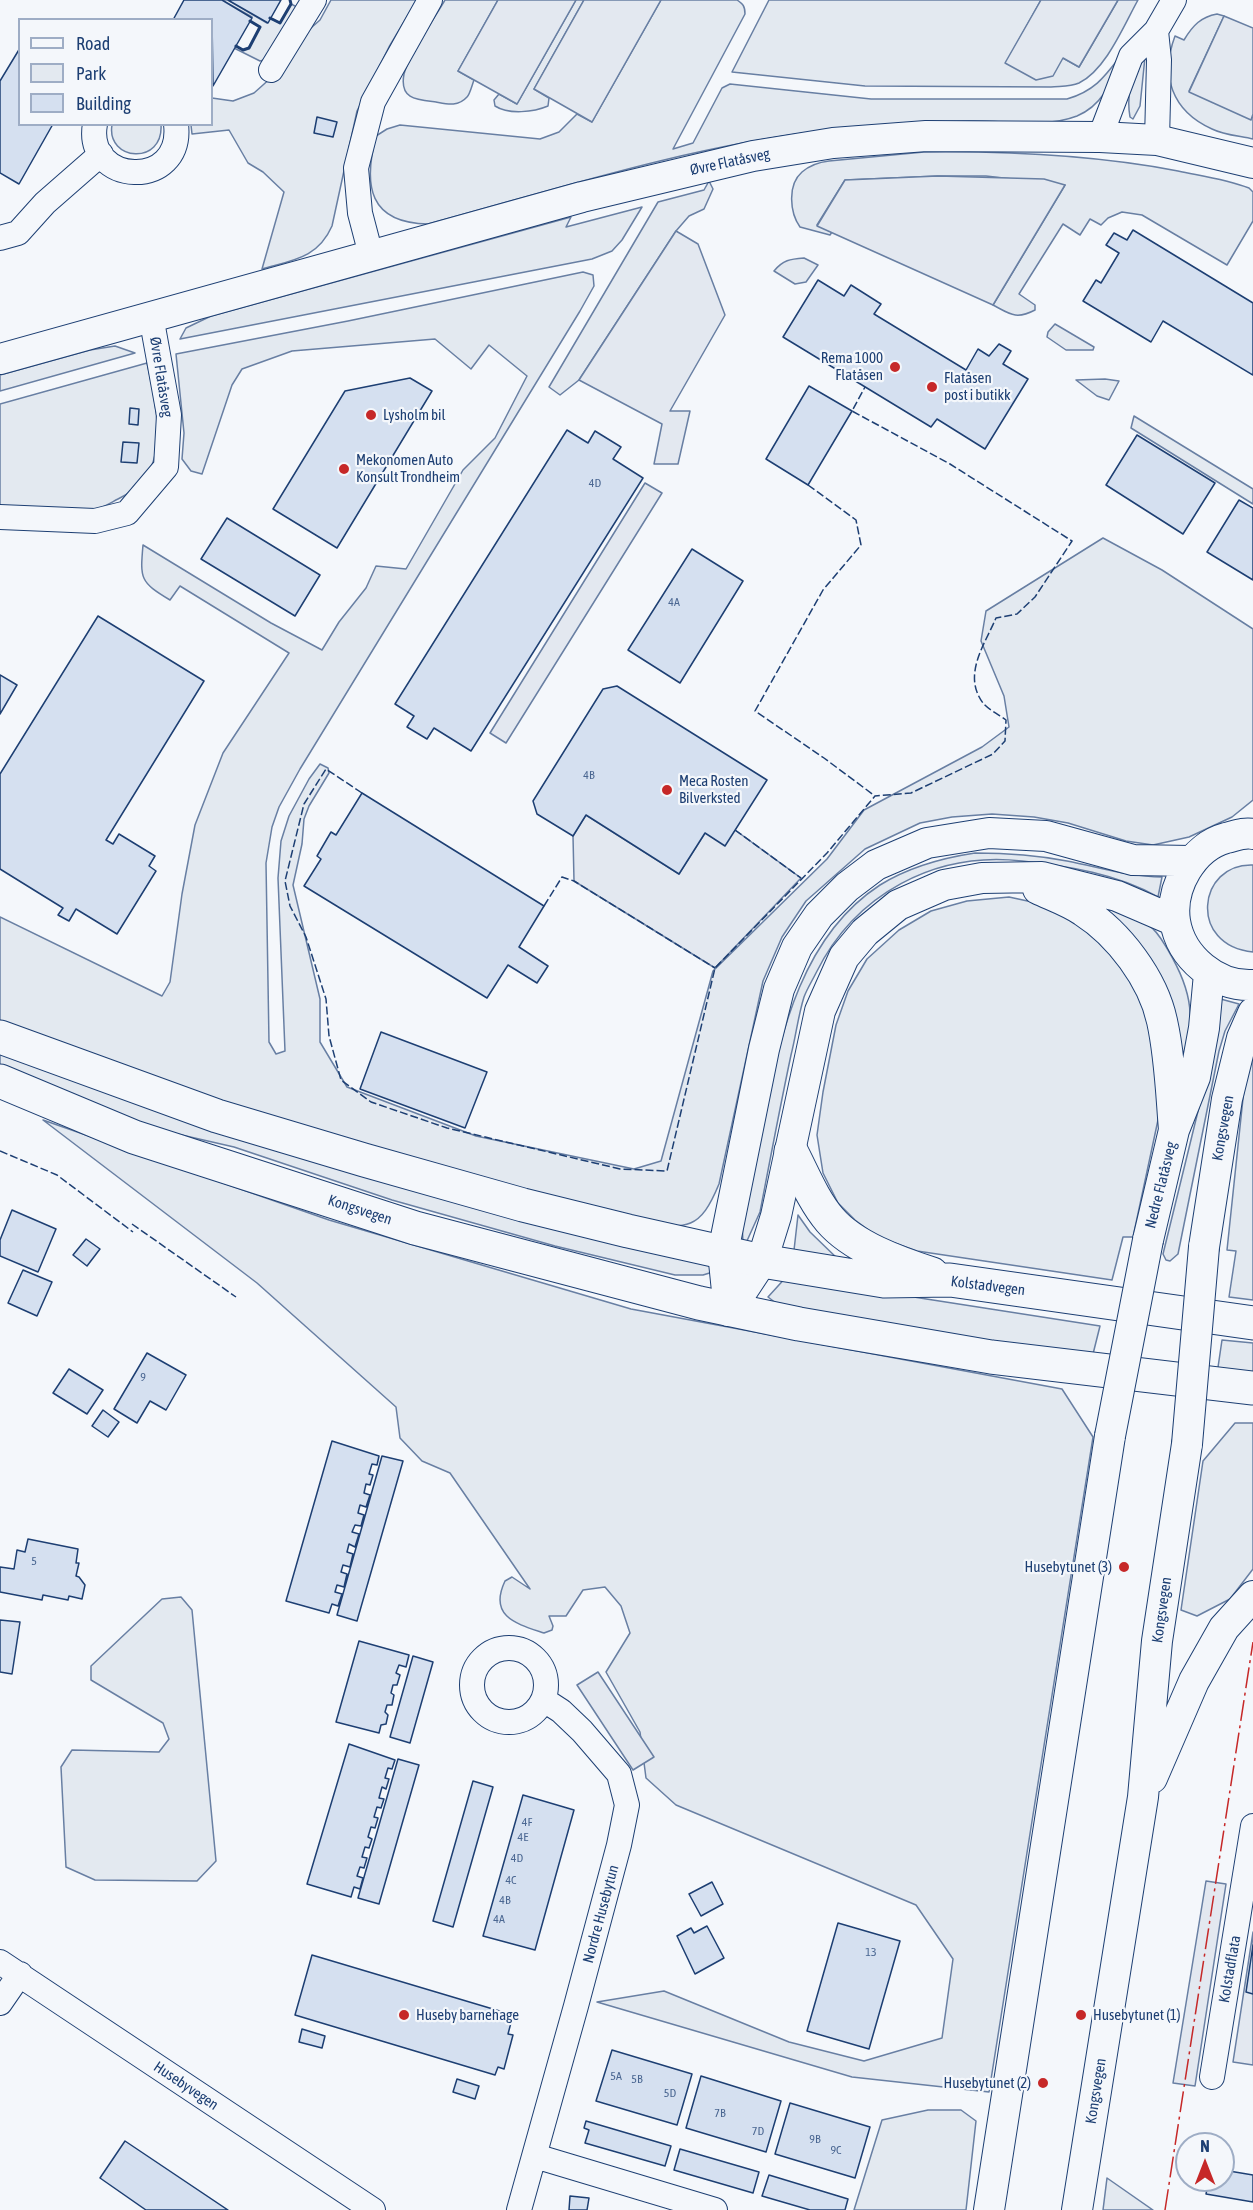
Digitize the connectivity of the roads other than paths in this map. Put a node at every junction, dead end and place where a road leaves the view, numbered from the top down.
1 (314, 0) edge
2 (430, 0) edge
3 (1174, 0) edge
4 (1156, 31) junction
5 (271, 70) dead end
6 (95, 126) edge
7 (176, 126) edge
8 (1100, 137) junction
9 (1157, 140) junction
10 (100, 154) junction
11 (1253, 163) edge
12 (0, 238) edge
13 (371, 255) junction
14 (151, 316) junction
15 (0, 359) edge
16 (0, 517) edge
17 (1251, 831) edge
18 (1191, 861) junction
19 (1016, 879) junction
20 (1175, 921) junction
21 (1209, 974) junction
22 (1253, 985) edge
23 (1253, 1013) edge
24 (0, 1037) edge
25 (0, 1081) edge
26 (1174, 1130) junction
27 (791, 1151) junction
28 (723, 1252) junction
29 (762, 1261) junction
30 (950, 1281) junction
31 (729, 1311) junction
32 (1253, 1323) edge
33 (1253, 1388) edge
34 (1253, 1596) edge
35 (544, 1700) dead end
36 (1143, 1797) junction
37 (1253, 1826) edge
38 (10, 1968) edge
39 (0, 2003) edge
40 (1212, 2077) dead end
41 (535, 2156) junction
42 (373, 2210) edge
43 (519, 2210) edge
44 (715, 2210) edge
45 (989, 2210) edge
46 (1077, 2210) edge

1 - 5 street
2 - 13 street
3 - 4 street
4 - 8 street
4 - 9 street
6 - 10 street
7 - 10 street
8 - 9 street, Øvre Flatåsveg
8 - 13 street, Øvre Flatåsveg
9 - 11 street, Øvre Flatåsveg
10 - 12 street
13 - 14 street, Øvre Flatåsveg
14 - 15 street, Øvre Flatåsveg
14 - 16 street, Øvre Flatåsveg
17 - 18 street
18 - 20 street
18 - 28 street
19 - 20 street
19 - 26 street
19 - 27 street
20 - 21 street
21 - 22 street
21 - 26 street
23 - 36 street, Kongsvegen, bridge
24 - 28 main road
25 - 31 main road, Kongsvegen
26 - 45 street, Nedre Flatåsveg, bridge
27 - 29 street
27 - 30 main road
28 - 29 main road, Kolstadvegen
28 - 31 street
29 - 30 main road, Kolstadvegen
29 - 31 street
30 - 32 main road, Kolstadvegen
31 - 33 main road
34 - 36 street
35 - 41 street, Nordre Husebytun
36 - 46 street, Kongsvegen
37 - 40 street, Kolstadflata
38 - 39 street
38 - 42 street, Husebyvegen
41 - 43 street, Nordre Husebytun
41 - 44 street

